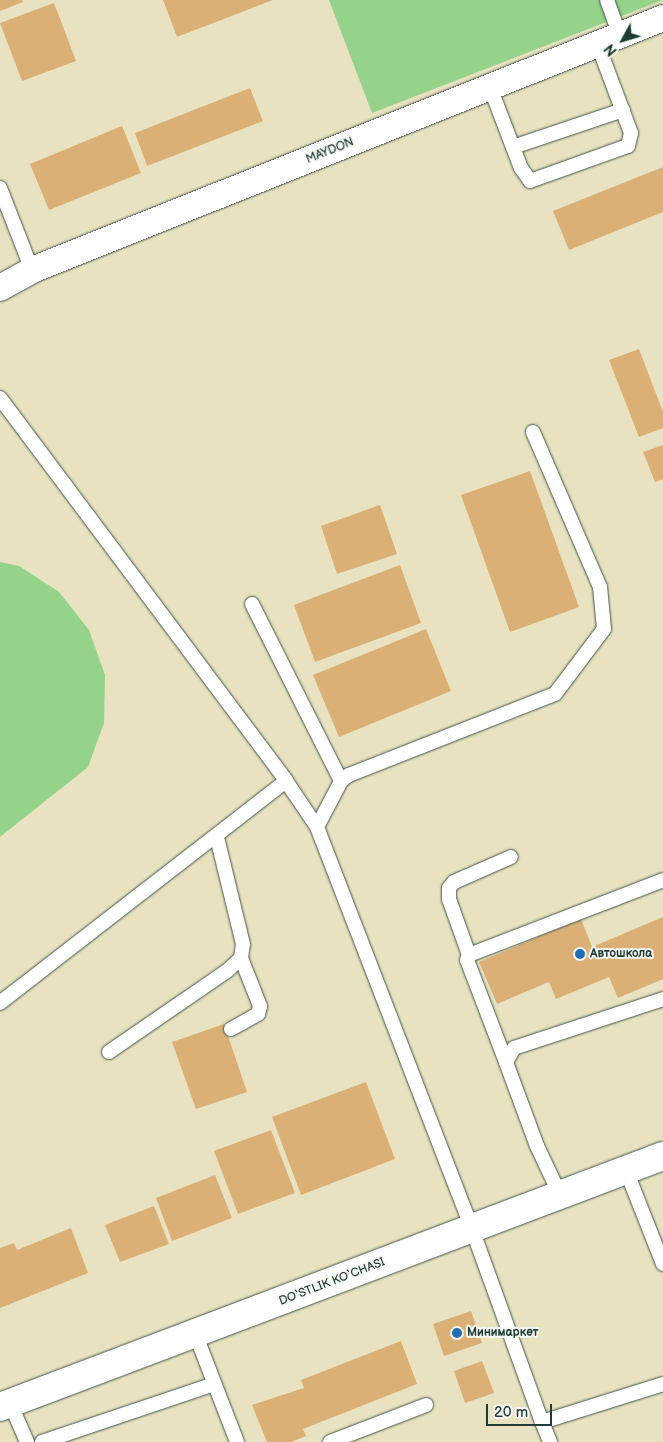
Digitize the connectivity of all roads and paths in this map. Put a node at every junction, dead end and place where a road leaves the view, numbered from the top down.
1 (608, 0) edge
2 (663, 18) edge
3 (609, 40) junction
4 (490, 87) junction
5 (623, 110) junction
6 (513, 146) junction
7 (0, 188) edge
8 (32, 270) junction
9 (0, 288) edge
10 (0, 398) edge
11 (533, 432) dead end
12 (252, 604) dead end
13 (286, 781) junction
14 (341, 781) junction
15 (317, 827) junction
16 (217, 837) junction
17 (512, 857) dead end
18 (663, 880) edge
19 (469, 955) junction
20 (241, 958) junction
21 (663, 999) edge
22 (0, 1003) edge
23 (231, 1029) dead end
24 (109, 1052) dead end
25 (506, 1062) junction
26 (663, 1156) edge
27 (626, 1170) junction
28 (561, 1196) junction
29 (472, 1229) junction
30 (663, 1264) edge
31 (195, 1333) junction
32 (214, 1384) junction
33 (663, 1384) edge
34 (5, 1405) edge
35 (426, 1405) dead end
36 (542, 1422) junction
37 (27, 1442) edge
38 (42, 1442) edge
39 (237, 1442) edge
40 (330, 1442) edge
41 (550, 1442) edge

1 - 3 lane
2 - 3 street, MAYDON
3 - 4 street, MAYDON
3 - 5 lane
4 - 6 lane
4 - 8 street, MAYDON
5 - 6 lane
5 - 6 lane
7 - 8 lane
8 - 9 street, MAYDON
10 - 13 lane
11 - 14 lane
12 - 14 lane
13 - 15 lane
13 - 16 lane
14 - 15 lane
15 - 29 lane
16 - 20 lane
16 - 22 lane
17 - 19 lane
18 - 19 lane
19 - 25 lane
20 - 23 lane
20 - 24 lane
21 - 25 lane
25 - 28 lane
26 - 27 street, DO‘STLIK KO‘CHASI
27 - 28 street, DO‘STLIK KO‘CHASI
27 - 30 lane
28 - 29 street, DO‘STLIK KO‘CHASI
29 - 31 street, DO‘STLIK KO‘CHASI
29 - 36 lane
31 - 32 lane
31 - 34 street, DO‘STLIK KO‘CHASI
32 - 38 lane
32 - 39 lane
33 - 36 lane
34 - 37 lane
35 - 40 lane
36 - 41 lane

